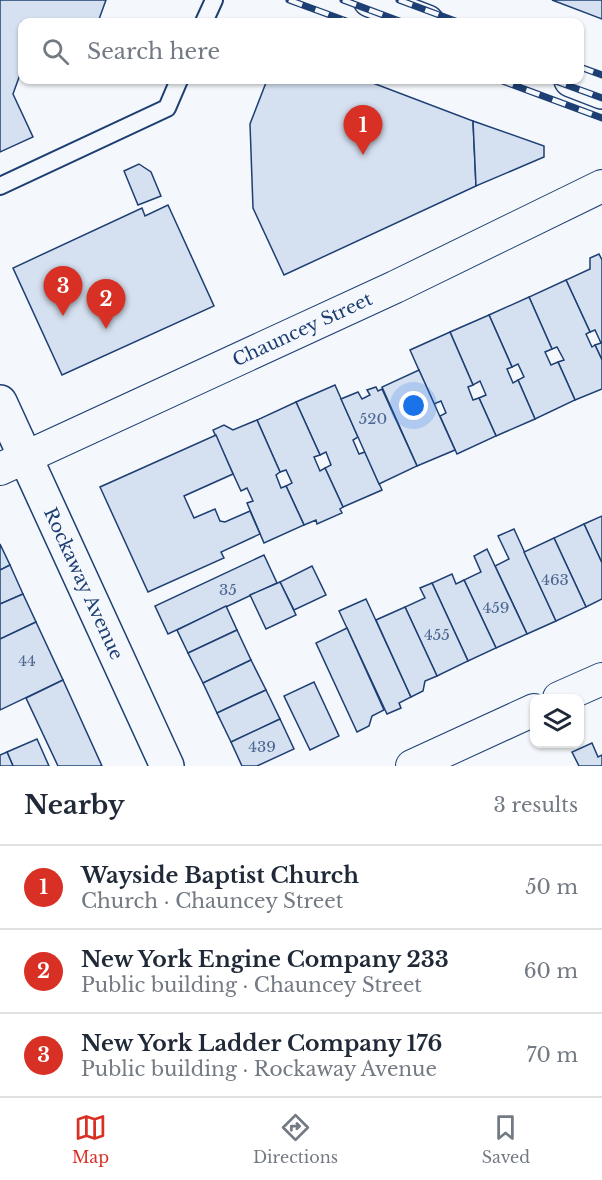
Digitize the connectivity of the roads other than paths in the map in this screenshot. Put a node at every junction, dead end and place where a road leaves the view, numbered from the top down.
1 (214, 0) edge
2 (370, 0) edge
3 (206, 18) edge
4 (417, 18) edge
5 (177, 84) edge
6 (581, 84) edge
7 (602, 92) edge
8 (0, 186) edge
9 (602, 186) edge
10 (0, 402) edge
11 (13, 463) edge
12 (602, 679) edge
13 (570, 694) edge
14 (530, 712) edge
15 (166, 766) edge
16 (412, 766) edge

1 - 3 lane
2 - 4 main road
5 - 8 lane
6 - 7 main road
9 - 11 street, Chauncey Street
10 - 11 main road, Rockaway Avenue
11 - 15 main road, Rockaway Avenue
12 - 13 street
14 - 16 street

